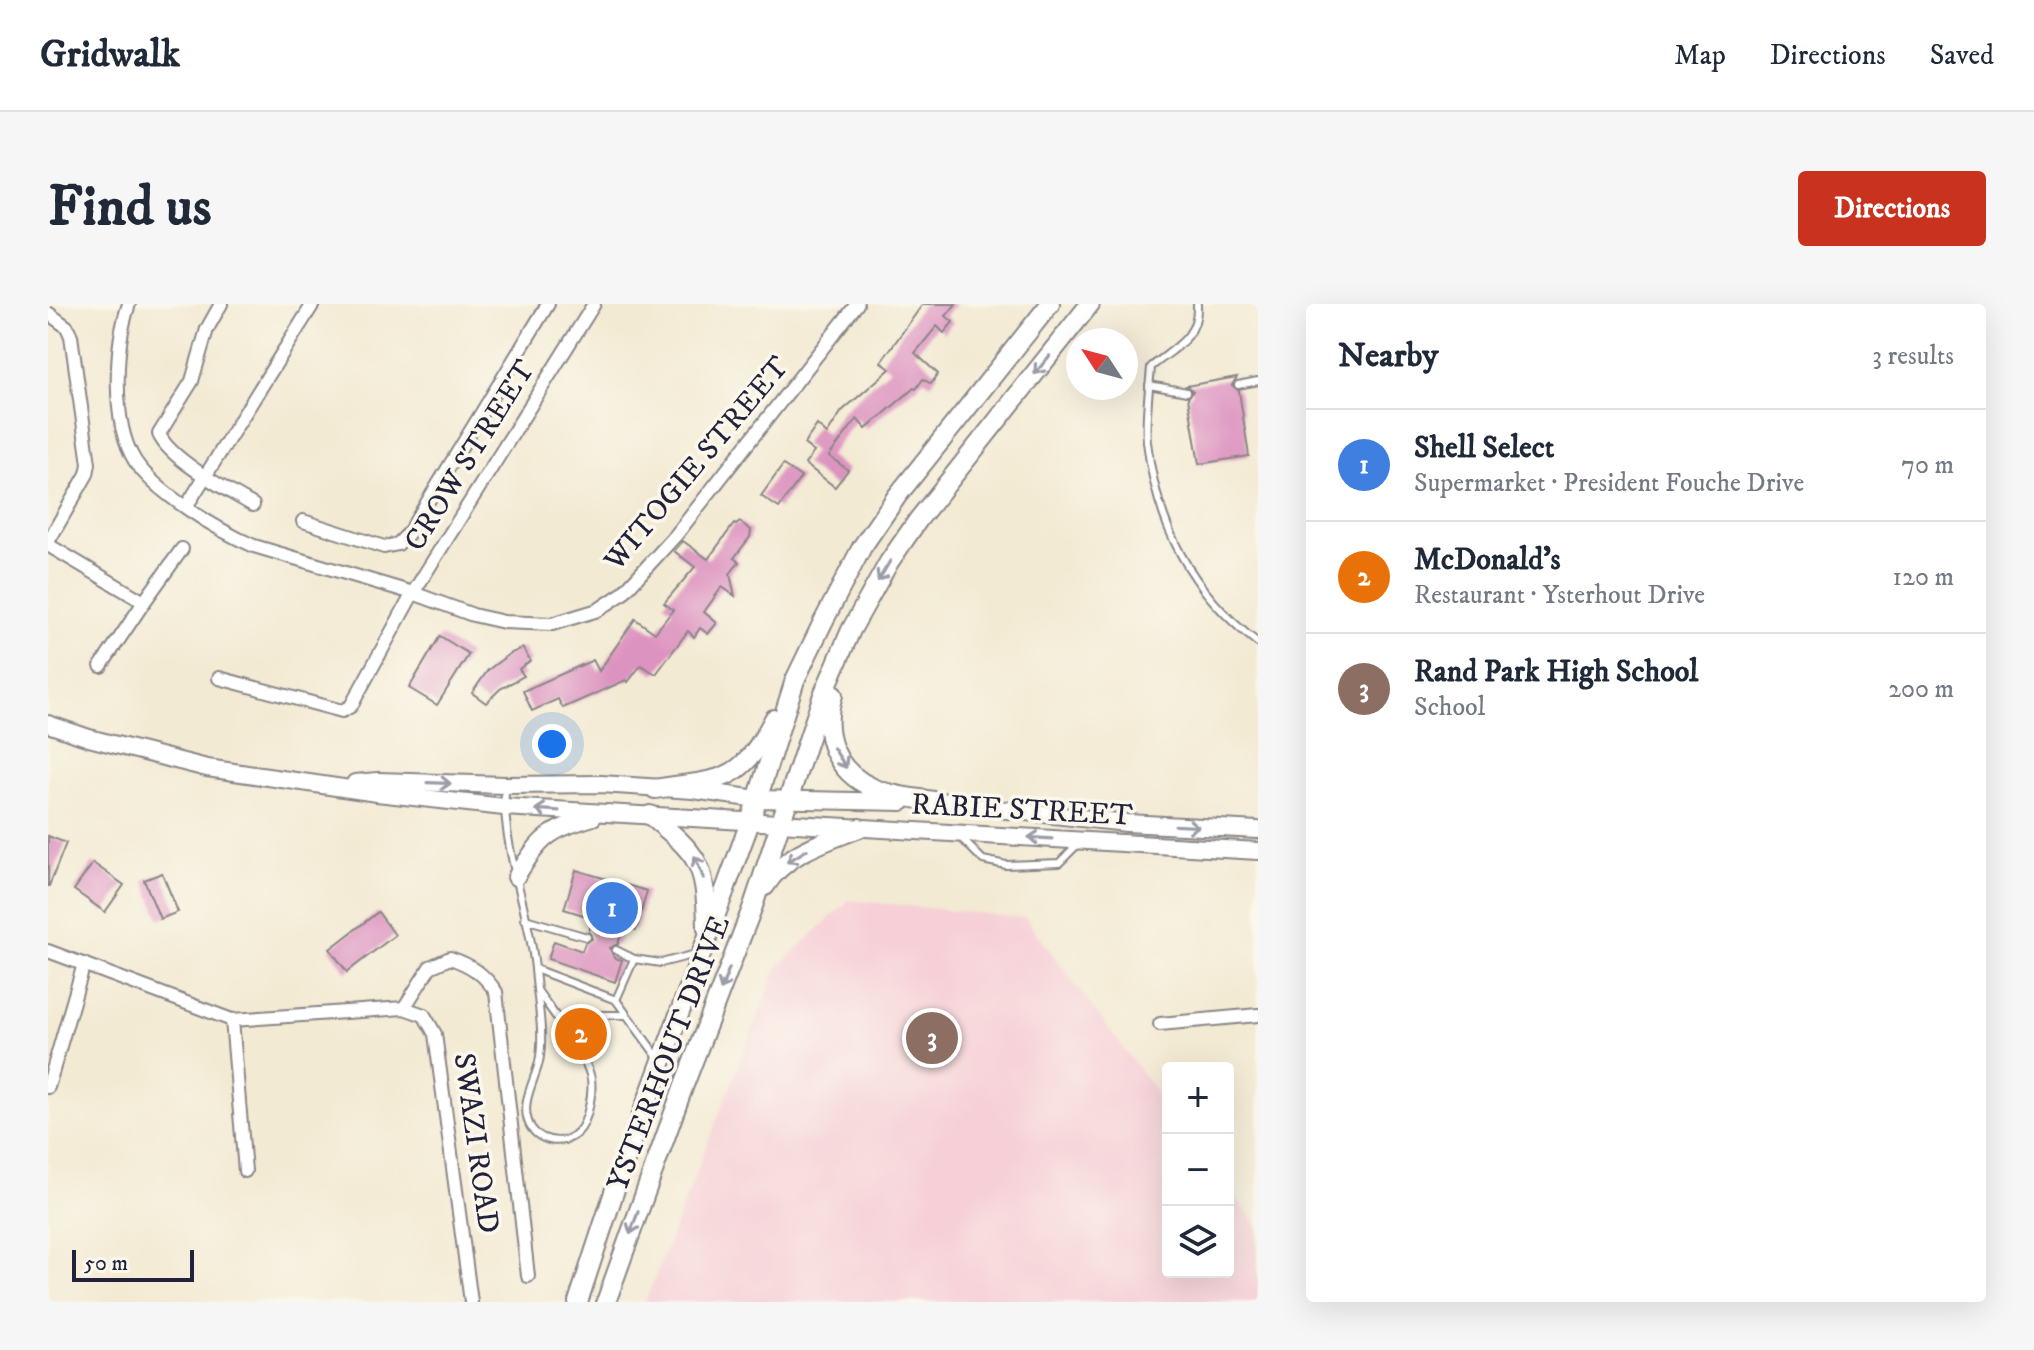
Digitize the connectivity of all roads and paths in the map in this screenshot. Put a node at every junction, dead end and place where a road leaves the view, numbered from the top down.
1 (129, 304) edge
2 (221, 304) edge
3 (313, 304) edge
4 (548, 304) edge
5 (594, 304) edge
6 (857, 304) edge
7 (1050, 304) edge
8 (1090, 304) edge
9 (1197, 304) edge
10 (48, 313) edge
11 (1258, 381) edge
12 (1149, 385) junction
13 (1238, 385) dead end
14 (1187, 392) dead end
15 (205, 477) junction
16 (253, 505) dead end
17 (186, 507) junction
18 (303, 521) dead end
19 (48, 544) edge
20 (182, 549) dead end
21 (413, 593) junction
22 (144, 602) junction
23 (851, 630) junction
24 (1258, 643) edge
25 (101, 666) dead end
26 (219, 678) dead end
27 (795, 680) junction
28 (48, 724) edge
29 (505, 785) junction
30 (333, 786) junction
31 (655, 789) junction
32 (757, 799) junction
33 (788, 799) junction
34 (952, 804) junction
35 (504, 807) junction
36 (610, 811) junction
37 (650, 815) junction
38 (750, 822) junction
39 (782, 823) junction
40 (859, 828) junction
41 (1258, 830) edge
42 (958, 833) junction
43 (1082, 841) junction
44 (1258, 851) edge
45 (516, 877) junction
46 (753, 906) junction
47 (525, 919) junction
48 (587, 937) dead end
49 (705, 946) junction
50 (616, 950) dead end
51 (48, 951) edge
52 (634, 959) junction
53 (84, 964) junction
54 (535, 969) junction
55 (537, 990) junction
56 (616, 1000) junction
57 (404, 1008) junction
58 (624, 1015) junction
59 (1258, 1015) edge
60 (232, 1020) junction
61 (1160, 1024) dead end
62 (564, 1030) junction
63 (662, 1061) junction
64 (48, 1087) edge
65 (245, 1171) dead end
66 (528, 1276) dead end
67 (471, 1302) edge
68 (578, 1302) edge
69 (606, 1302) edge

1 - 17 street, WITOGIE STREET
2 - 15 street
3 - 15 street
4 - 18 street
5 - 21 street, CROW STREET
6 - 21 street, WITOGIE STREET
7 - 27 main road
8 -> 23 main road
9 - 12 lane
10 - 19 street
11 - 13 lane
12 - 14 lane
12 - 24 lane
15 - 16 street
15 - 17 street
17 - 21 street, WITOGIE STREET
19 - 22 street
20 - 22 street
21 - 26 street, CROW STREET
22 - 25 street
23 - 33 main road, YSTERHOUT DRIVE
23 -> 34 main road
27 - 31 main road
27 - 32 main road, YSTERHOUT DRIVE
28 - 30 street
30 -> 29 street, RABIE STREET
29 - 31 street, RABIE STREET
29 - 35 lane
30 - 35 street
31 - 32 street, RABIE STREET
32 - 33 street, RABIE STREET
32 - 38 main road, YSTERHOUT DRIVE
33 - 34 street, RABIE STREET
33 - 39 main road, YSTERHOUT DRIVE
34 -> 41 street, RABIE STREET
36 -> 35 street
35 - 45 lane
36 - 37 street
36 - 45 street
37 - 38 street, RABIE STREET
49 -> 37 main road
38 - 39 street, RABIE STREET
38 - 49 main road, YSTERHOUT DRIVE
39 - 40 street, RABIE STREET
39 - 46 main road, YSTERHOUT DRIVE
40 - 42 street, RABIE STREET
40 -> 46 main road
43 -> 42 street, RABIE STREET
42 - 43 lane
43 - 44 street, RABIE STREET
45 - 47 lane
46 -> 69 main road, YSTERHOUT DRIVE
47 - 48 lane
47 - 54 lane
49 - 52 lane
49 - 63 main road, YSTERHOUT DRIVE
50 - 52 lane
51 - 53 street
52 - 56 lane
53 - 60 street
53 - 64 street
54 - 55 lane
54 - 56 lane
55 - 62 lane
55 - 62 lane
56 - 58 lane
57 - 60 street
57 - 66 street
57 - 67 street, SWAZI ROAD
58 - 62 lane
58 - 63 lane
59 - 61 street
60 - 65 street
63 - 68 main road, YSTERHOUT DRIVE

